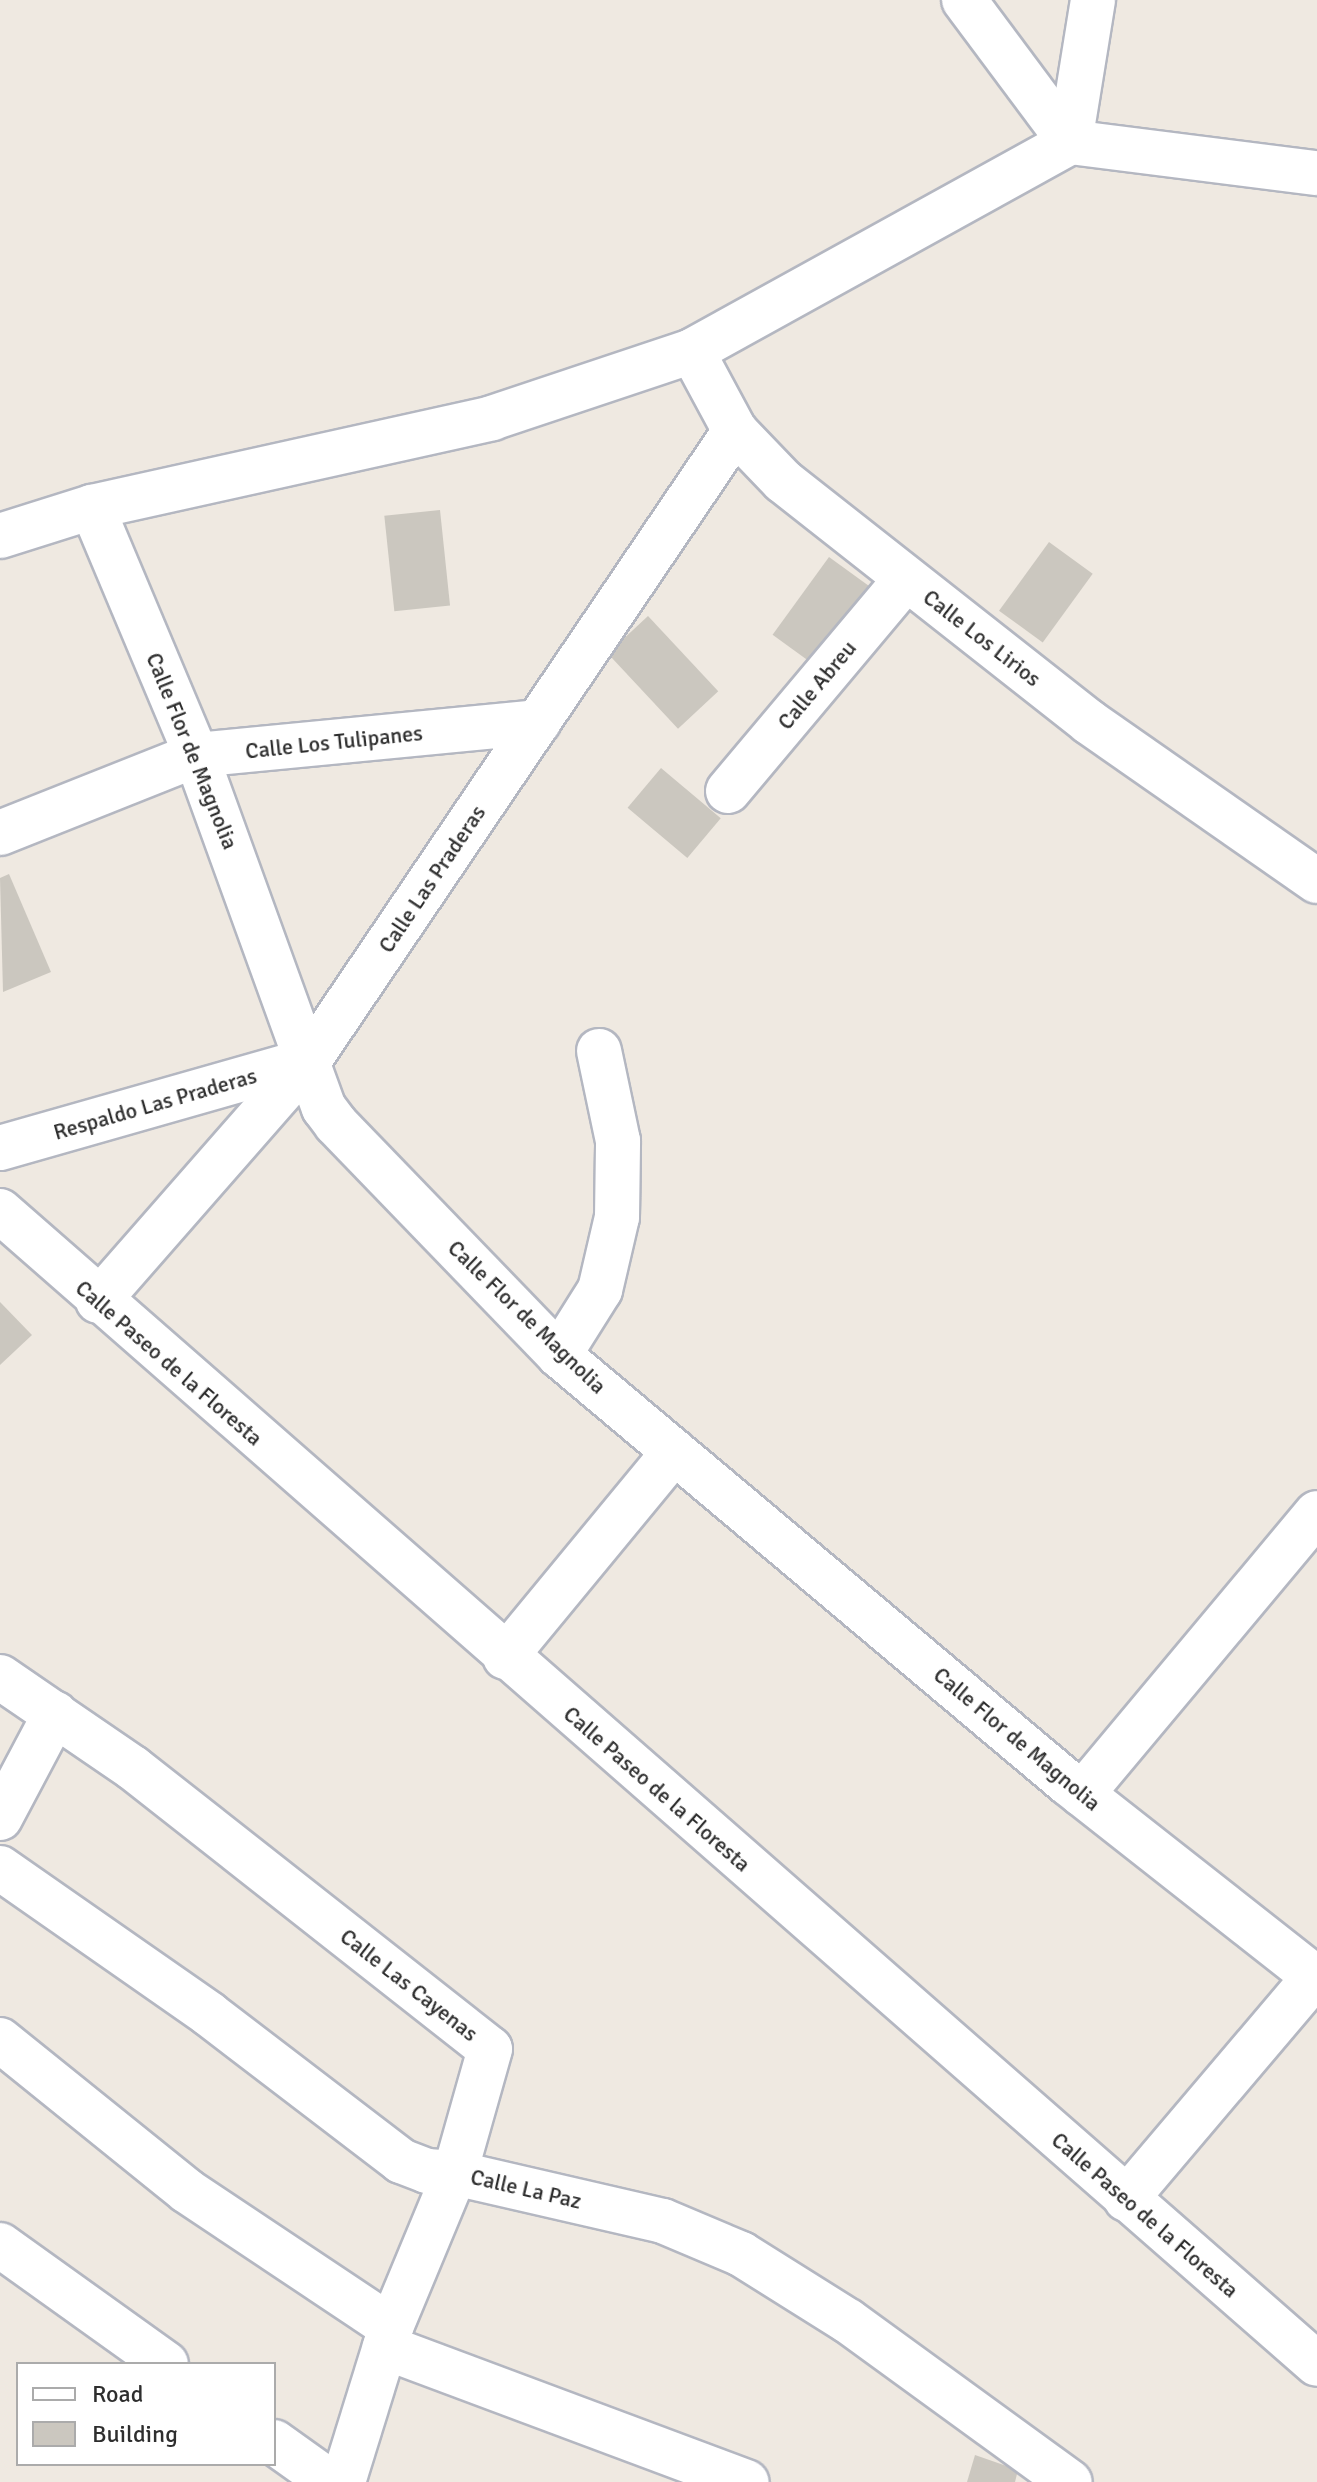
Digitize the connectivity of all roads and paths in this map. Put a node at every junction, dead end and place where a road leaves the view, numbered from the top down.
1 (964, 0) edge
2 (1093, 0) edge
3 (1070, 142) junction
4 (1317, 173) edge
5 (692, 351) junction
6 (735, 431) junction
7 (92, 507) junction
8 (0, 536) edge
9 (906, 579) junction
10 (538, 722) junction
11 (196, 755) junction
12 (728, 791) dead end
13 (0, 833) edge
14 (1317, 881) edge
15 (599, 1051) dead end
16 (309, 1060) junction
17 (0, 1148) edge
18 (0, 1211) edge
19 (98, 1301) junction
20 (559, 1355) junction
21 (674, 1452) junction
22 (1317, 1513) edge
23 (505, 1657) junction
24 (0, 1677) edge
25 (55, 1714) junction
26 (1082, 1794) junction
27 (0, 1818) edge
28 (0, 1868) edge
29 (1316, 1977) edge
30 (0, 2040) edge
31 (455, 2173) junction
32 (1126, 2199) junction
33 (0, 2245) edge
34 (388, 2337) junction
35 (163, 2362) edge
36 (1317, 2364) edge
37 (276, 2443) edge
38 (330, 2482) edge
39 (343, 2482) edge
40 (747, 2482) edge
41 (1070, 2482) edge

1 - 3 street
2 - 3 street
3 - 4 street
3 - 5 street
5 - 6 street, Calle Los Lirios
5 - 7 street
6 - 9 street, Calle Los Lirios
6 - 10 street, Calle Las Praderas
7 - 8 street
7 - 11 street, Calle Flor de Magnolia
9 - 12 street, Calle Abreu
9 - 14 street, Calle Los Lirios
10 - 11 street, Calle Los Tulipanes
10 - 16 street, Calle Las Praderas
11 - 13 street, Calle Los Tulipanes
11 - 16 street, Calle Flor de Magnolia
15 - 20 street
16 - 17 street, Respaldo Las Praderas
16 - 19 street, Calle Las Praderas
16 - 20 street, Calle Flor de Magnolia
18 - 19 street, Calle Paseo de la Floresta
19 - 23 street, Calle Paseo de la Floresta
20 - 21 street, Calle Flor de Magnolia
21 - 23 street
21 - 26 street, Calle Flor de Magnolia
22 - 26 street
23 - 32 street, Calle Paseo de la Floresta
24 - 25 street, Calle Las Cayenas
25 - 27 street
25 - 31 street, Calle Las Cayenas
26 - 29 street, Calle Flor de Magnolia
28 - 31 street, Calle La Paz
29 - 32 street
30 - 34 street
31 - 34 street, Calle Las Cayenas
31 - 41 street, Calle La Paz
32 - 36 street, Calle Paseo de la Floresta
33 - 35 street
34 - 39 street, Calle Las Cayenas
34 - 40 street
37 - 38 street

